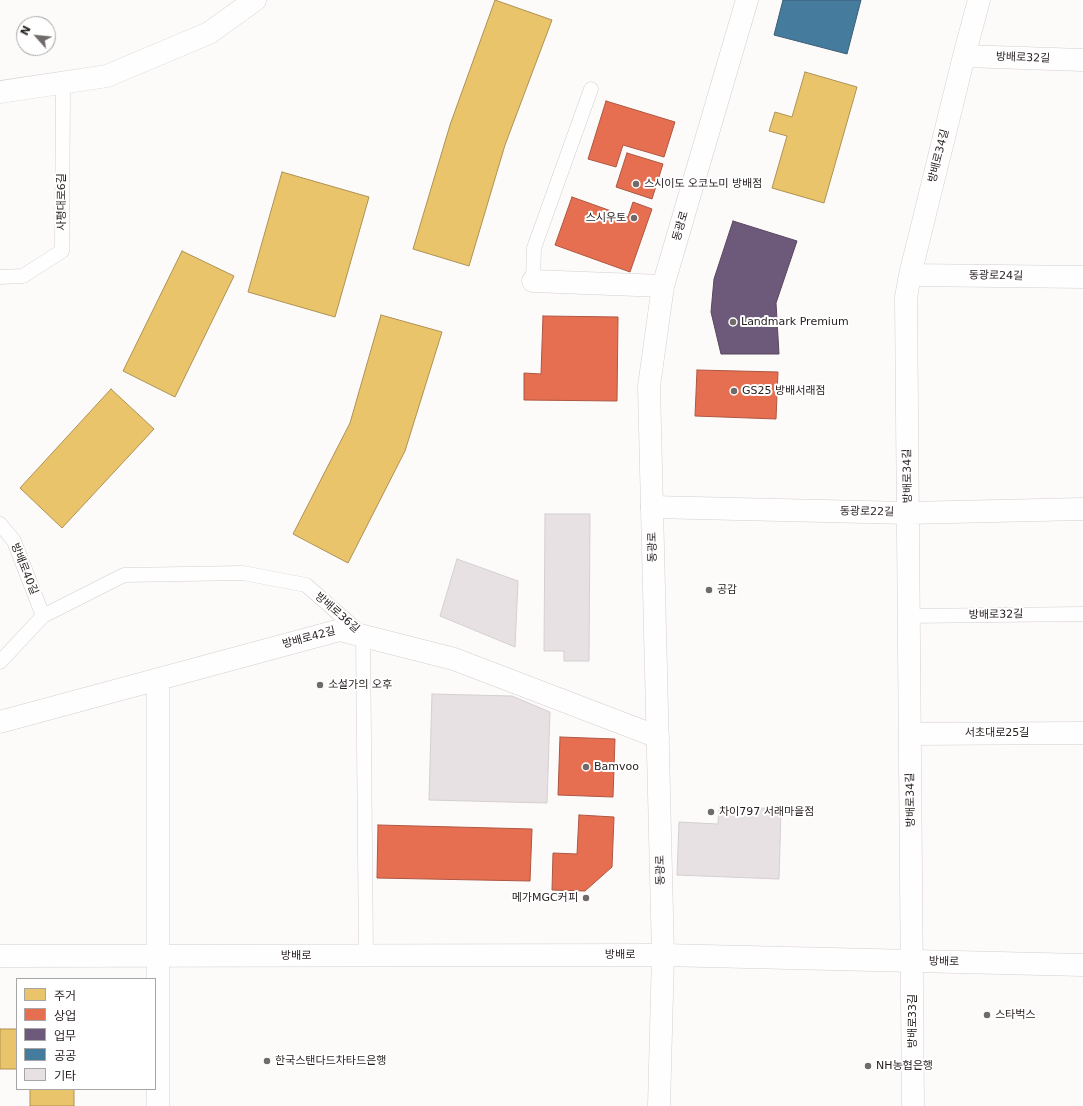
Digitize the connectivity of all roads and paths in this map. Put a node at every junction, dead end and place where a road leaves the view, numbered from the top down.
1 (255, 0) edge
2 (747, 0) edge
3 (979, 0) edge
4 (964, 56) junction
5 (1083, 60) edge
6 (63, 83) junction
7 (591, 89) dead end
8 (0, 92) edge
9 (910, 275) junction
10 (0, 277) edge
11 (1083, 277) edge
12 (533, 281) joint
13 (663, 286) junction
14 (652, 507) junction
15 (1083, 509) edge
16 (908, 513) junction
17 (0, 524) edge
18 (1083, 614) edge
19 (43, 616) junction
20 (909, 616) junction
21 (363, 636) junction
22 (0, 662) edge
23 (158, 679) junction
24 (0, 722) edge
25 (1083, 733) edge
26 (910, 734) junction
27 (658, 738) junction
28 (663, 955) junction
29 (0, 956) edge
30 (158, 956) junction
31 (366, 956) junction
32 (912, 961) junction
33 (1083, 965) edge
34 (158, 1106) edge
35 (659, 1106) edge
36 (913, 1106) edge

1 - 6 street
2 - 13 street, 동광로
3 - 4 street, 방배로34길
4 - 5 street, 방배로32길
4 - 9 street, 방배로34길
6 - 8 street
6 - 10 lane, 사평대로6길
7 - 12 lane
9 - 11 street, 동광로24길
9 - 16 street, 방배로34길
12 - 13 street
13 - 14 street, 동광로
14 - 16 street, 동광로22길
14 - 27 street, 동광로
15 - 16 street, 동광로22길
16 - 20 street, 방배로34길
17 - 19 lane, 방배로40길
18 - 20 lane, 방배로32길
19 - 21 lane, 방배로36길
19 - 22 lane, 방배로36길
20 - 26 street, 방배로34길
21 - 23 street, 방배로42길
21 - 27 street, 방배로42길
21 - 31 lane, 방배로36길
23 - 24 street, 방배로42길
23 - 30 street
25 - 26 street, 서초대로25길
26 - 32 street, 방배로34길
27 - 28 street, 동광로
28 - 31 street, 방배로
28 - 32 street, 방배로
28 - 35 street, 동광로
29 - 30 street, 방배로
30 - 31 street, 방배로
30 - 34 street
32 - 33 street, 방배로
32 - 36 street, 방배로33길

